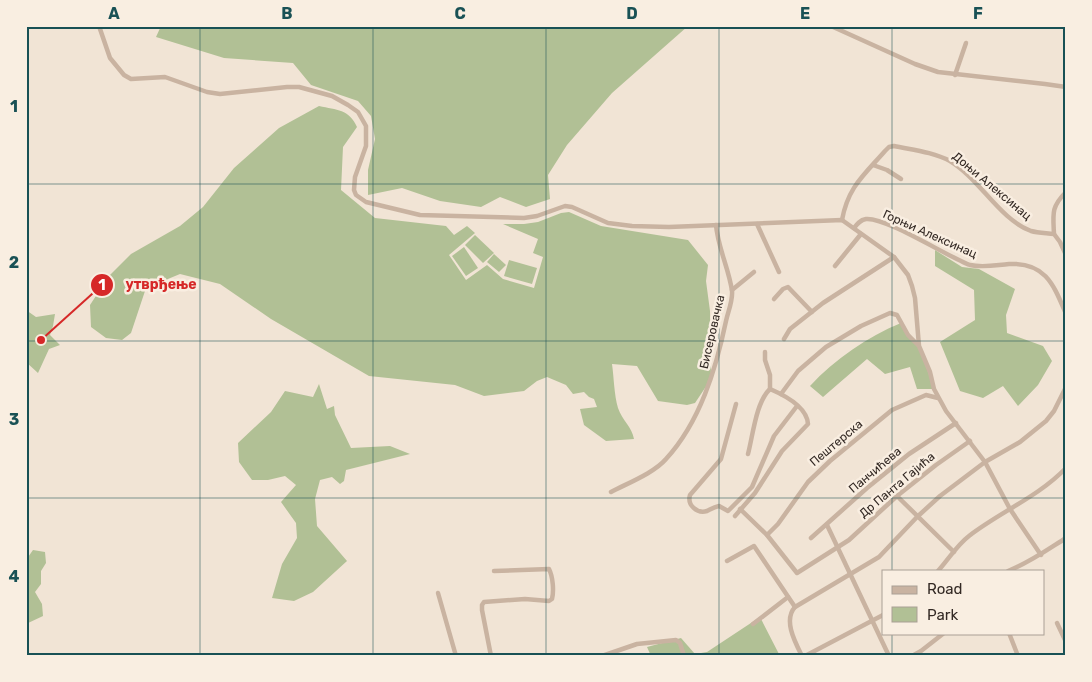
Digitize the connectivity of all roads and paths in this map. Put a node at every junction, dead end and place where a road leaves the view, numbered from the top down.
1 (99, 26) edge
2 (831, 26) edge
3 (966, 43) dead end
4 (955, 75) junction
5 (1066, 87) edge
6 (872, 165) junction
7 (901, 179) dead end
8 (1066, 192) edge
9 (842, 220) junction
10 (757, 224) junction
11 (716, 225) junction
12 (854, 228) junction
13 (861, 234) junction
14 (1054, 234) junction
15 (1066, 255) edge
16 (894, 257) junction
17 (835, 266) dead end
18 (754, 272) dead end
19 (779, 272) dead end
20 (732, 290) junction
21 (774, 298) dead end
22 (812, 312) junction
23 (1066, 314) edge
24 (784, 339) dead end
25 (919, 346) junction
26 (765, 352) dead end
27 (1066, 387) edge
28 (770, 389) junction
29 (781, 394) junction
30 (938, 398) junction
31 (736, 404) dead end
32 (797, 406) junction
33 (956, 423) junction
34 (970, 440) junction
35 (748, 454) dead end
36 (985, 462) junction
37 (1066, 468) edge
38 (611, 492) dead end
39 (896, 496) junction
40 (740, 509) junction
41 (1010, 509) junction
42 (734, 516) dead end
43 (917, 517) junction
44 (827, 525) junction
45 (767, 535) junction
46 (812, 538) dead end
47 (1066, 538) edge
48 (838, 547) junction
49 (954, 552) junction
50 (1040, 555) junction
51 (727, 561) dead end
52 (939, 570) edge
53 (1011, 570) edge
54 (494, 571) dead end
55 (852, 574) junction
56 (438, 594) dead end
57 (788, 597) junction
58 (795, 607) junction
59 (882, 616) edge
60 (874, 620) junction
61 (753, 624) dead end
62 (1057, 624) dead end
63 (943, 634) edge
64 (1009, 634) edge
65 (1066, 642) edge
66 (456, 656) edge
67 (491, 656) edge
68 (602, 656) edge
69 (684, 656) edge
70 (804, 656) edge
71 (890, 656) edge
72 (912, 656) edge
73 (1018, 656) edge

1 - 11 street
2 - 4 street
3 - 4 street
4 - 5 street
6 - 7 street
6 - 9 street
6 - 14 street, Доњи Алексинац
8 - 14 street
9 - 10 street
9 - 12 street
10 - 11 street
10 - 19 street
11 - 20 street, Бисеровачка
12 - 13 street
12 - 23 street, Горњи Алексинац
13 - 16 street
13 - 17 street
14 - 15 street
16 - 22 street
16 - 25 street
18 - 20 street
20 - 38 street, Бисеровачка
21 - 22 street
22 - 24 street
25 - 29 street
25 - 30 street
26 - 28 street
27 - 36 street
28 - 29 street
28 - 35 street
29 - 32 street
30 - 33 street
30 - 45 street, Пештерска
31 - 32 street
32 - 40 street
33 - 34 street
33 - 44 street, Панчићева
34 - 36 street
34 - 39 street, Др Панта Гајића
36 - 41 street
36 - 43 street
37 - 41 street
39 - 43 street
39 - 48 street, Др Панта Гајића
40 - 42 street
40 - 45 street
41 - 49 street
41 - 50 street
43 - 49 street
43 - 55 street
44 - 46 street, Панчићева
44 - 48 street
45 - 48 street, Др Панта Гајића
47 - 50 street
48 - 55 street
49 - 52 street
50 - 53 street
51 - 57 street
54 - 67 street
55 - 58 street
55 - 60 street
56 - 66 street
57 - 58 street
57 - 61 street
58 - 70 street
59 - 60 street
60 - 70 street
60 - 71 street
62 - 65 street
63 - 72 street
64 - 73 street
68 - 69 street

